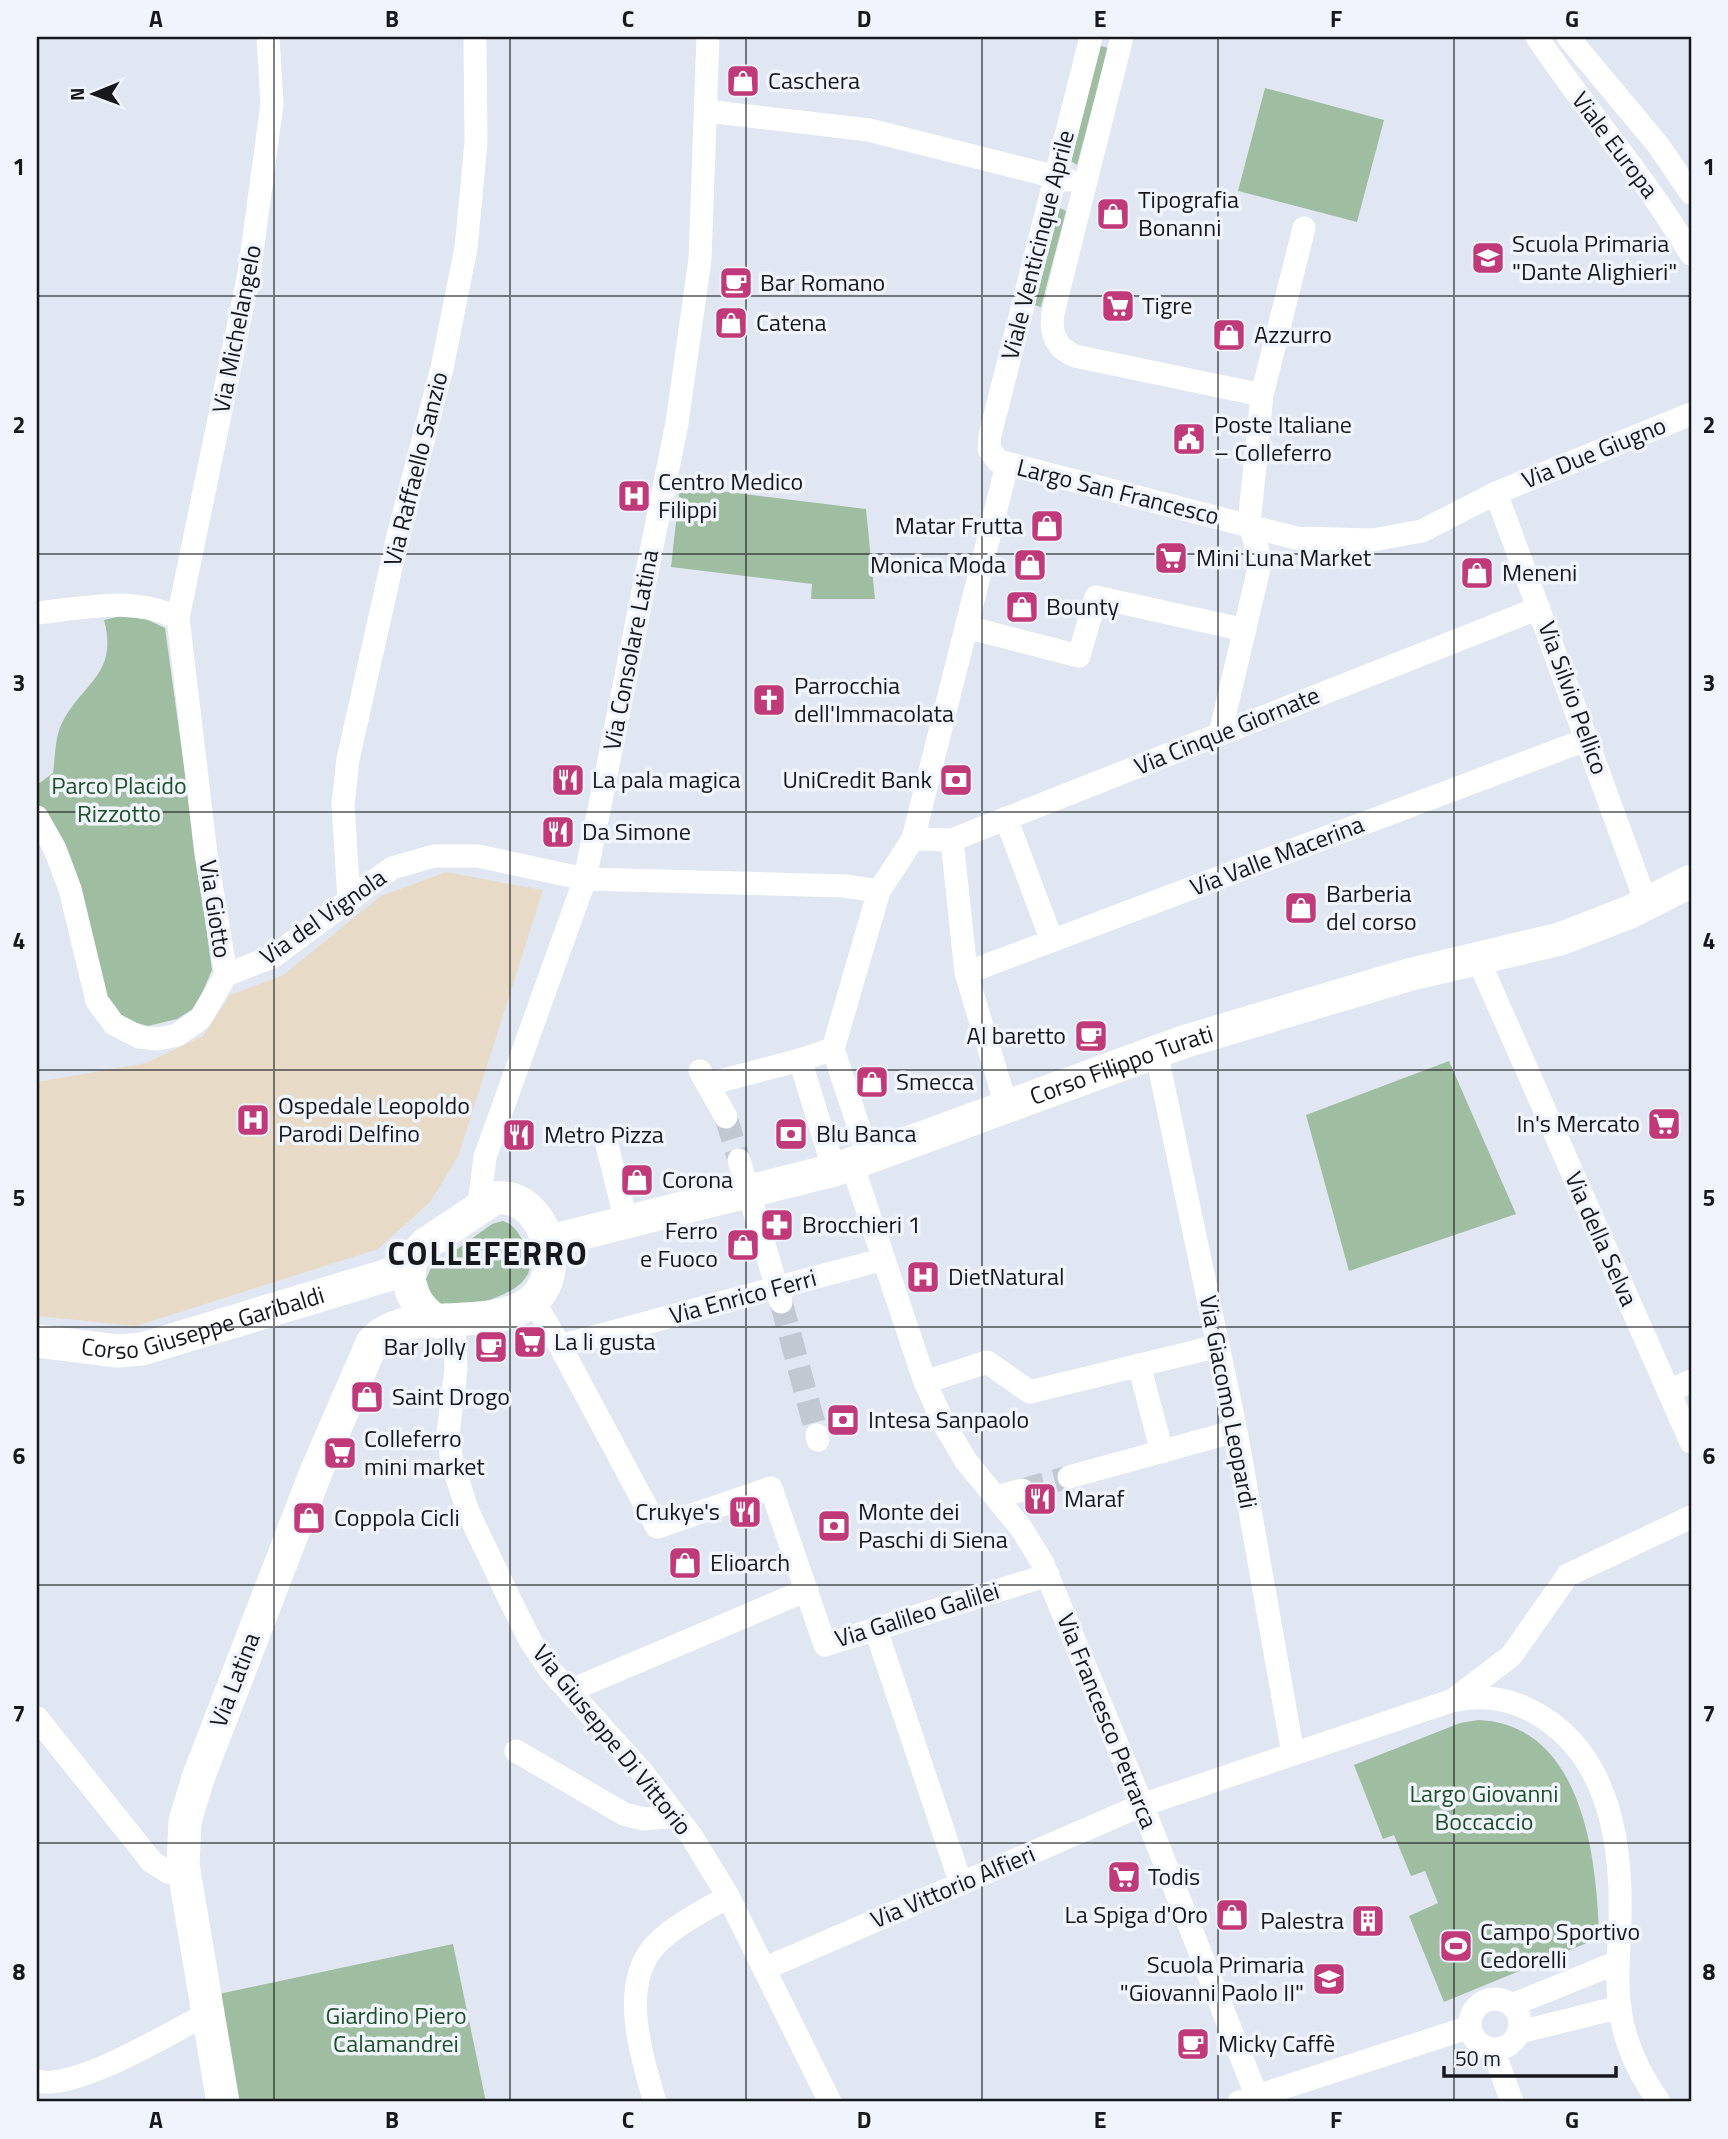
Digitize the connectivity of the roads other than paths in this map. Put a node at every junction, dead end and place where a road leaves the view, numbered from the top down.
1 (268, 37) edge
2 (475, 37) edge
3 (708, 37) edge
4 (1091, 37) edge
5 (1122, 37) edge
6 (1537, 37) edge
7 (1568, 37) edge
8 (706, 111) junction
9 (1055, 176) junction
10 (1085, 184) junction
11 (1691, 193) edge
12 (1304, 228) dead end
13 (1691, 254) edge
14 (1262, 395) junction
15 (1691, 414) edge
16 (999, 459) junction
17 (1496, 493) junction
18 (1249, 524) junction
19 (1539, 608) junction
20 (37, 612) edge
21 (178, 618) junction
22 (966, 627) junction
23 (1245, 630) junction
24 (1220, 734) junction
25 (1588, 738) junction
26 (37, 817) edge
27 (1006, 818) junction
28 (913, 839) junction
29 (952, 840) junction
30 (585, 879) junction
31 (1691, 881) edge
32 (879, 891) junction
33 (349, 899) junction
34 (1647, 905) junction
35 (1052, 941) junction
36 (1478, 959) junction
37 (966, 973) junction
38 (226, 975) junction
39 (833, 1049) junction
40 (1156, 1051) junction
41 (800, 1060) junction
42 (1007, 1108) junction
43 (726, 1117) tunnel mouth
44 (606, 1141) dead end
45 (739, 1160) tunnel mouth
46 (851, 1164) junction
47 (748, 1193) junction
48 (480, 1205) junction
49 (626, 1221) junction
50 (547, 1242) junction
51 (412, 1257) junction
52 (884, 1259) junction
53 (367, 1282) junction
54 (779, 1295) junction
55 (533, 1300) junction
56 (437, 1317) junction
57 (37, 1341) edge
58 (560, 1346) junction
59 (1218, 1346) junction
60 (1139, 1366) junction
61 (1691, 1381) edge
62 (925, 1382) junction
63 (1669, 1391) junction
64 (1236, 1431) junction
65 (1691, 1442) edge
66 (1161, 1452) junction
67 (1069, 1477) tunnel mouth
68 (1022, 1490) tunnel mouth
69 (996, 1497) junction
70 (1691, 1517) edge
71 (1048, 1575) junction
72 (807, 1590) junction
73 (876, 1630) junction
74 (569, 1690) junction
75 (1451, 1700) junction
76 (37, 1718) edge
77 (516, 1751) dead end
78 (1293, 1754) junction
79 (1142, 1805) junction
80 (676, 1816) junction
81 (184, 1873) junction
82 (961, 1884) junction
83 (728, 1896) junction
84 (1618, 1962) junction
85 (764, 1969) junction
86 (1512, 2005) junction
87 (1620, 2007) junction
88 (207, 2014) junction
89 (1470, 2027) junction
90 (1520, 2032) junction
91 (1493, 2049) junction
92 (37, 2081) edge
93 (1251, 2100) edge
94 (223, 2102) edge
95 (655, 2102) edge
96 (830, 2102) edge
97 (1512, 2102) edge
98 (1659, 2102) edge

1 - 21 street, Via Michelangelo
2 - 33 street, Via Raffaello Sanzio
3 - 8 street, Via Consolare Latina
4 - 9 street, Viale Venticinque Aprile
5 - 10 street, Viale Venticinque Aprile
6 - 13 street, Viale Europa
7 - 11 street, Viale Europa
8 - 9 street
8 - 30 street, Via Consolare Latina
9 - 10 street
9 - 16 street, Viale Venticinque Aprile
10 - 14 street, Viale Venticinque Aprile
12 - 14 street
14 - 18 street
15 - 17 street, Via Due Giugno
16 - 18 street, Largo San Francesco
16 - 22 street, Viale Venticinque Aprile
17 - 18 street, Via Due Giugno
17 - 19 street, Via Silvio Pellico
18 - 23 street
19 - 24 street, Via Cinque Giornate
19 - 25 street, Via Silvio Pellico
20 - 21 street
21 - 38 street, Via Giotto
22 - 23 street
22 - 28 street, Viale Venticinque Aprile
23 - 24 street
24 - 27 street, Via Cinque Giornate
25 - 34 street, Via Silvio Pellico
25 - 35 street, Via Valle Macerina
26 - 38 street, Via Giotto
27 - 29 street, Via Cinque Giornate
27 - 35 street
28 - 29 street, Via Cinque Giornate
28 - 32 street, Viale Venticinque Aprile
29 - 37 street
30 - 32 street, Via del Vignola
30 - 33 street, Via del Vignola
30 - 48 street, Via Consolare Latina
31 - 34 main road, Corso Filippo Turati
32 - 39 street, Viale Venticinque Aprile
33 - 38 street, Via del Vignola
34 - 36 main road, Corso Filippo Turati
35 - 37 street, Via Valle Macerina
36 - 40 main road, Corso Filippo Turati
36 - 63 street, Via della Selva
37 - 42 street
39 - 41 street
39 - 46 street
40 - 42 main road, Corso Filippo Turati
40 - 59 street, Via Giacomo Leopardi
41 - 43 street
41 - 46 street
42 - 46 main road, Corso Filippo Turati
44 - 49 street
45 - 47 street
46 - 47 main road, Corso Filippo Turati
46 - 52 street, Via Francesco Petrarca
47 - 49 main road, Corso Filippo Turati
47 - 54 street
48 - 50 main road
48 - 51 main road
49 - 50 main road, Corso Filippo Turati
50 - 55 main road
51 - 53 main road, Corso Giuseppe Garibaldi
51 - 56 main road
52 - 54 street, Via Enrico Ferri
52 - 62 street, Via Francesco Petrarca
53 - 56 street
53 - 57 main road, Corso Giuseppe Garibaldi
54 - 58 street, Via Enrico Ferri
55 - 56 main road
55 - 58 street
56 - 74 street, Via Giuseppe Di Vittorio
56 - 81 main road, Via Latina
58 - 72 street, Via Galileo Galilei
59 - 60 street
59 - 64 street, Via Giacomo Leopardi
60 - 62 street
60 - 66 street
61 - 63 street
62 - 69 street, Via Francesco Petrarca
63 - 65 street, Via della Selva
64 - 66 street
64 - 78 street, Via Giacomo Leopardi
66 - 67 street
68 - 69 street
69 - 71 street, Via Francesco Petrarca
70 - 75 street
71 - 73 street, Via Galileo Galilei
71 - 79 street, Via Francesco Petrarca
72 - 73 street, Via Galileo Galilei
72 - 74 street
73 - 82 street
74 - 80 street, Via Giuseppe Di Vittorio
75 - 78 street
75 - 84 street
76 - 81 street
77 - 80 street
78 - 79 street
79 - 82 street, Via Vittorio Alfieri
79 - 93 street, Via Francesco Petrarca
80 - 83 street, Via Giuseppe Di Vittorio
81 - 88 main road, Via Latina
82 - 85 street, Via Vittorio Alfieri
83 - 85 street, Via Giuseppe Di Vittorio
83 - 95 street
84 - 86 street
84 - 87 street
85 - 96 street, Via Giuseppe Di Vittorio
86 - 89 street
86 - 90 street
87 - 90 street
87 - 98 street
88 - 92 street
88 - 94 main road, Via Latina
89 - 91 street
89 - 93 street
90 - 91 street
91 - 97 street

